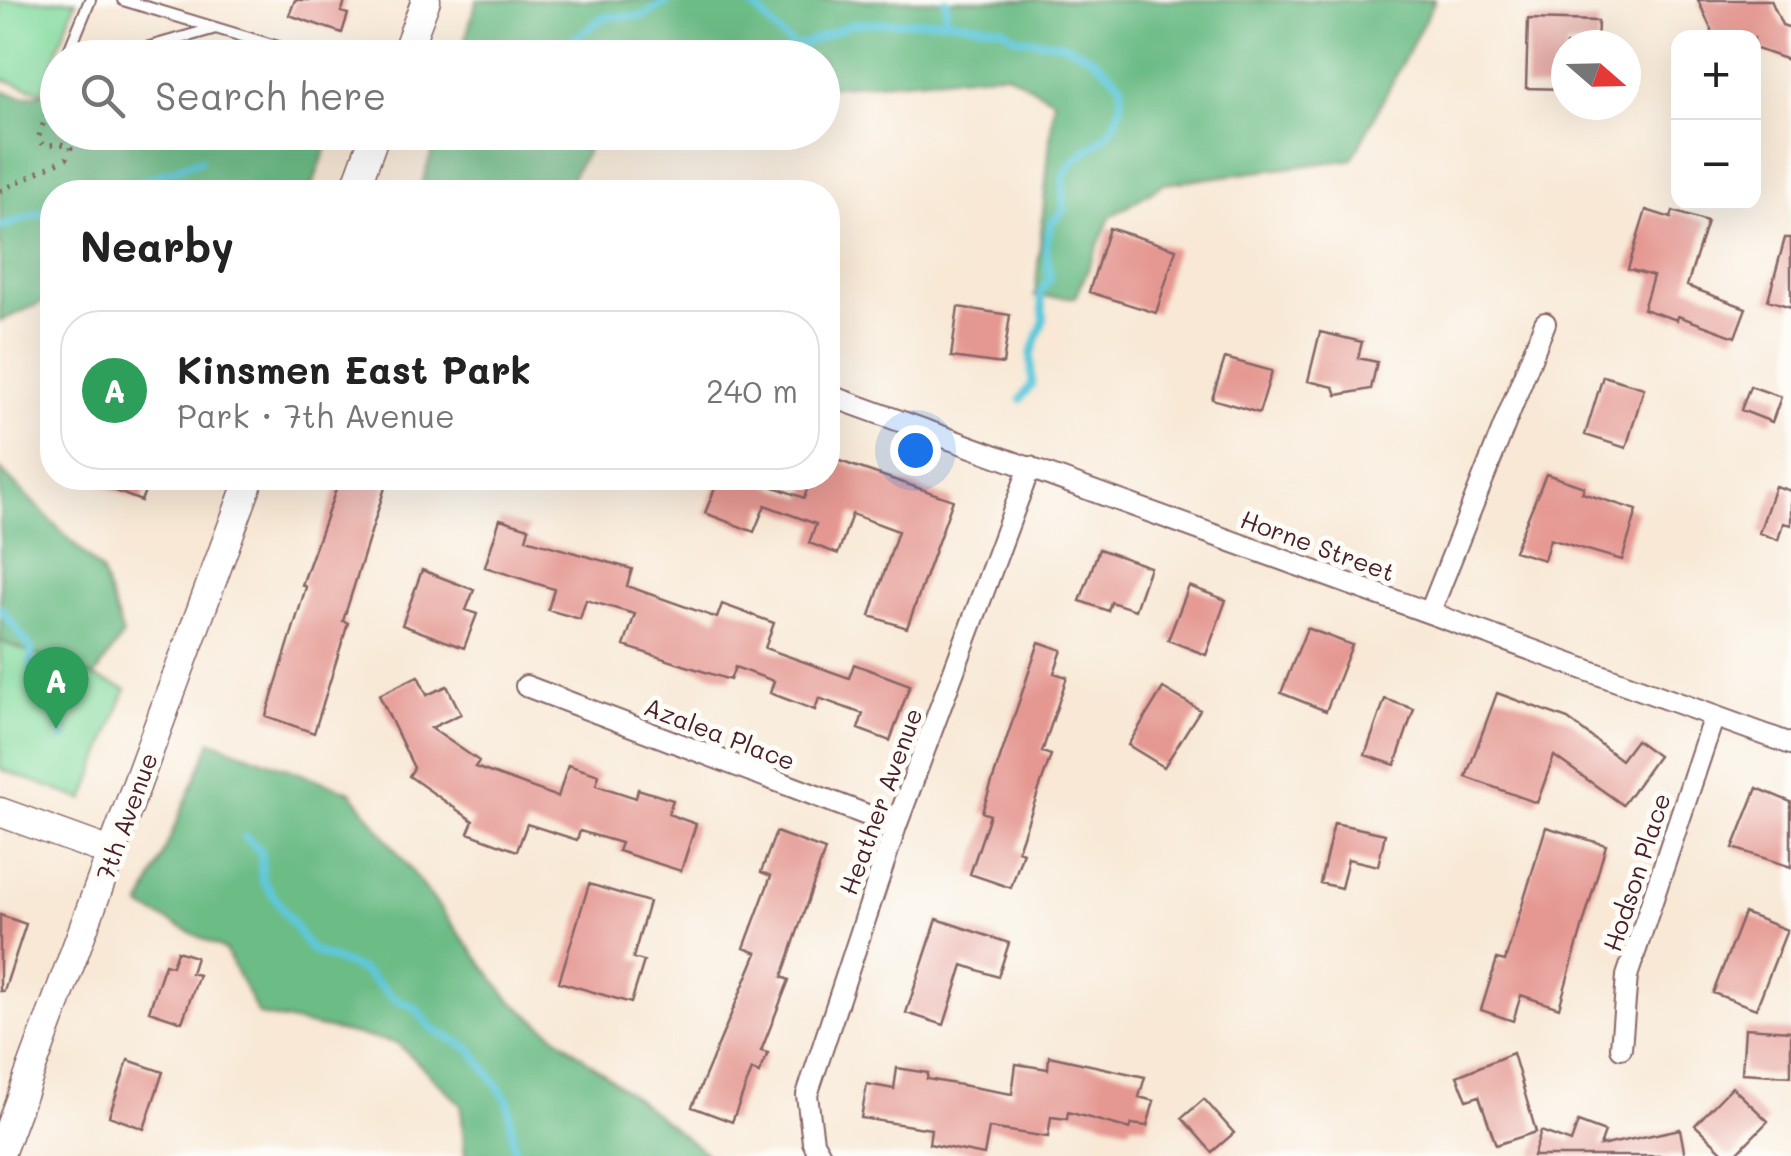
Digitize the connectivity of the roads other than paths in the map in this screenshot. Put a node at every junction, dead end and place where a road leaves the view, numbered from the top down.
1 (90, 0) edge
2 (123, 0) edge
3 (426, 0) edge
4 (217, 28) junction
5 (73, 40) edge
6 (175, 40) edge
7 (256, 40) edge
8 (411, 40) edge
9 (369, 150) edge
10 (358, 180) edge
11 (1545, 323) dead end
12 (840, 399) edge
13 (1030, 467) junction
14 (246, 490) edge
15 (1430, 612) junction
16 (526, 686) dead end
17 (1714, 716) junction
18 (1791, 744) edge
19 (0, 812) edge
20 (896, 826) junction
21 (112, 853) junction
22 (1620, 1048) dead end
23 (0, 1154) edge
24 (821, 1156) edge

1 - 5 lane
2 - 4 lane
3 - 8 street
4 - 6 lane
4 - 7 lane
9 - 10 street
11 - 15 street
12 - 13 street, Horne Street
13 - 15 street, Horne Street
13 - 20 street, Heather Avenue
14 - 21 street, 7th Avenue
15 - 17 street, Horne Street
16 - 20 street, Azalea Place
17 - 18 street, Horne Street
17 - 22 street, Hodson Place
19 - 21 street
20 - 24 street, Heather Avenue
21 - 23 street, 7th Avenue

